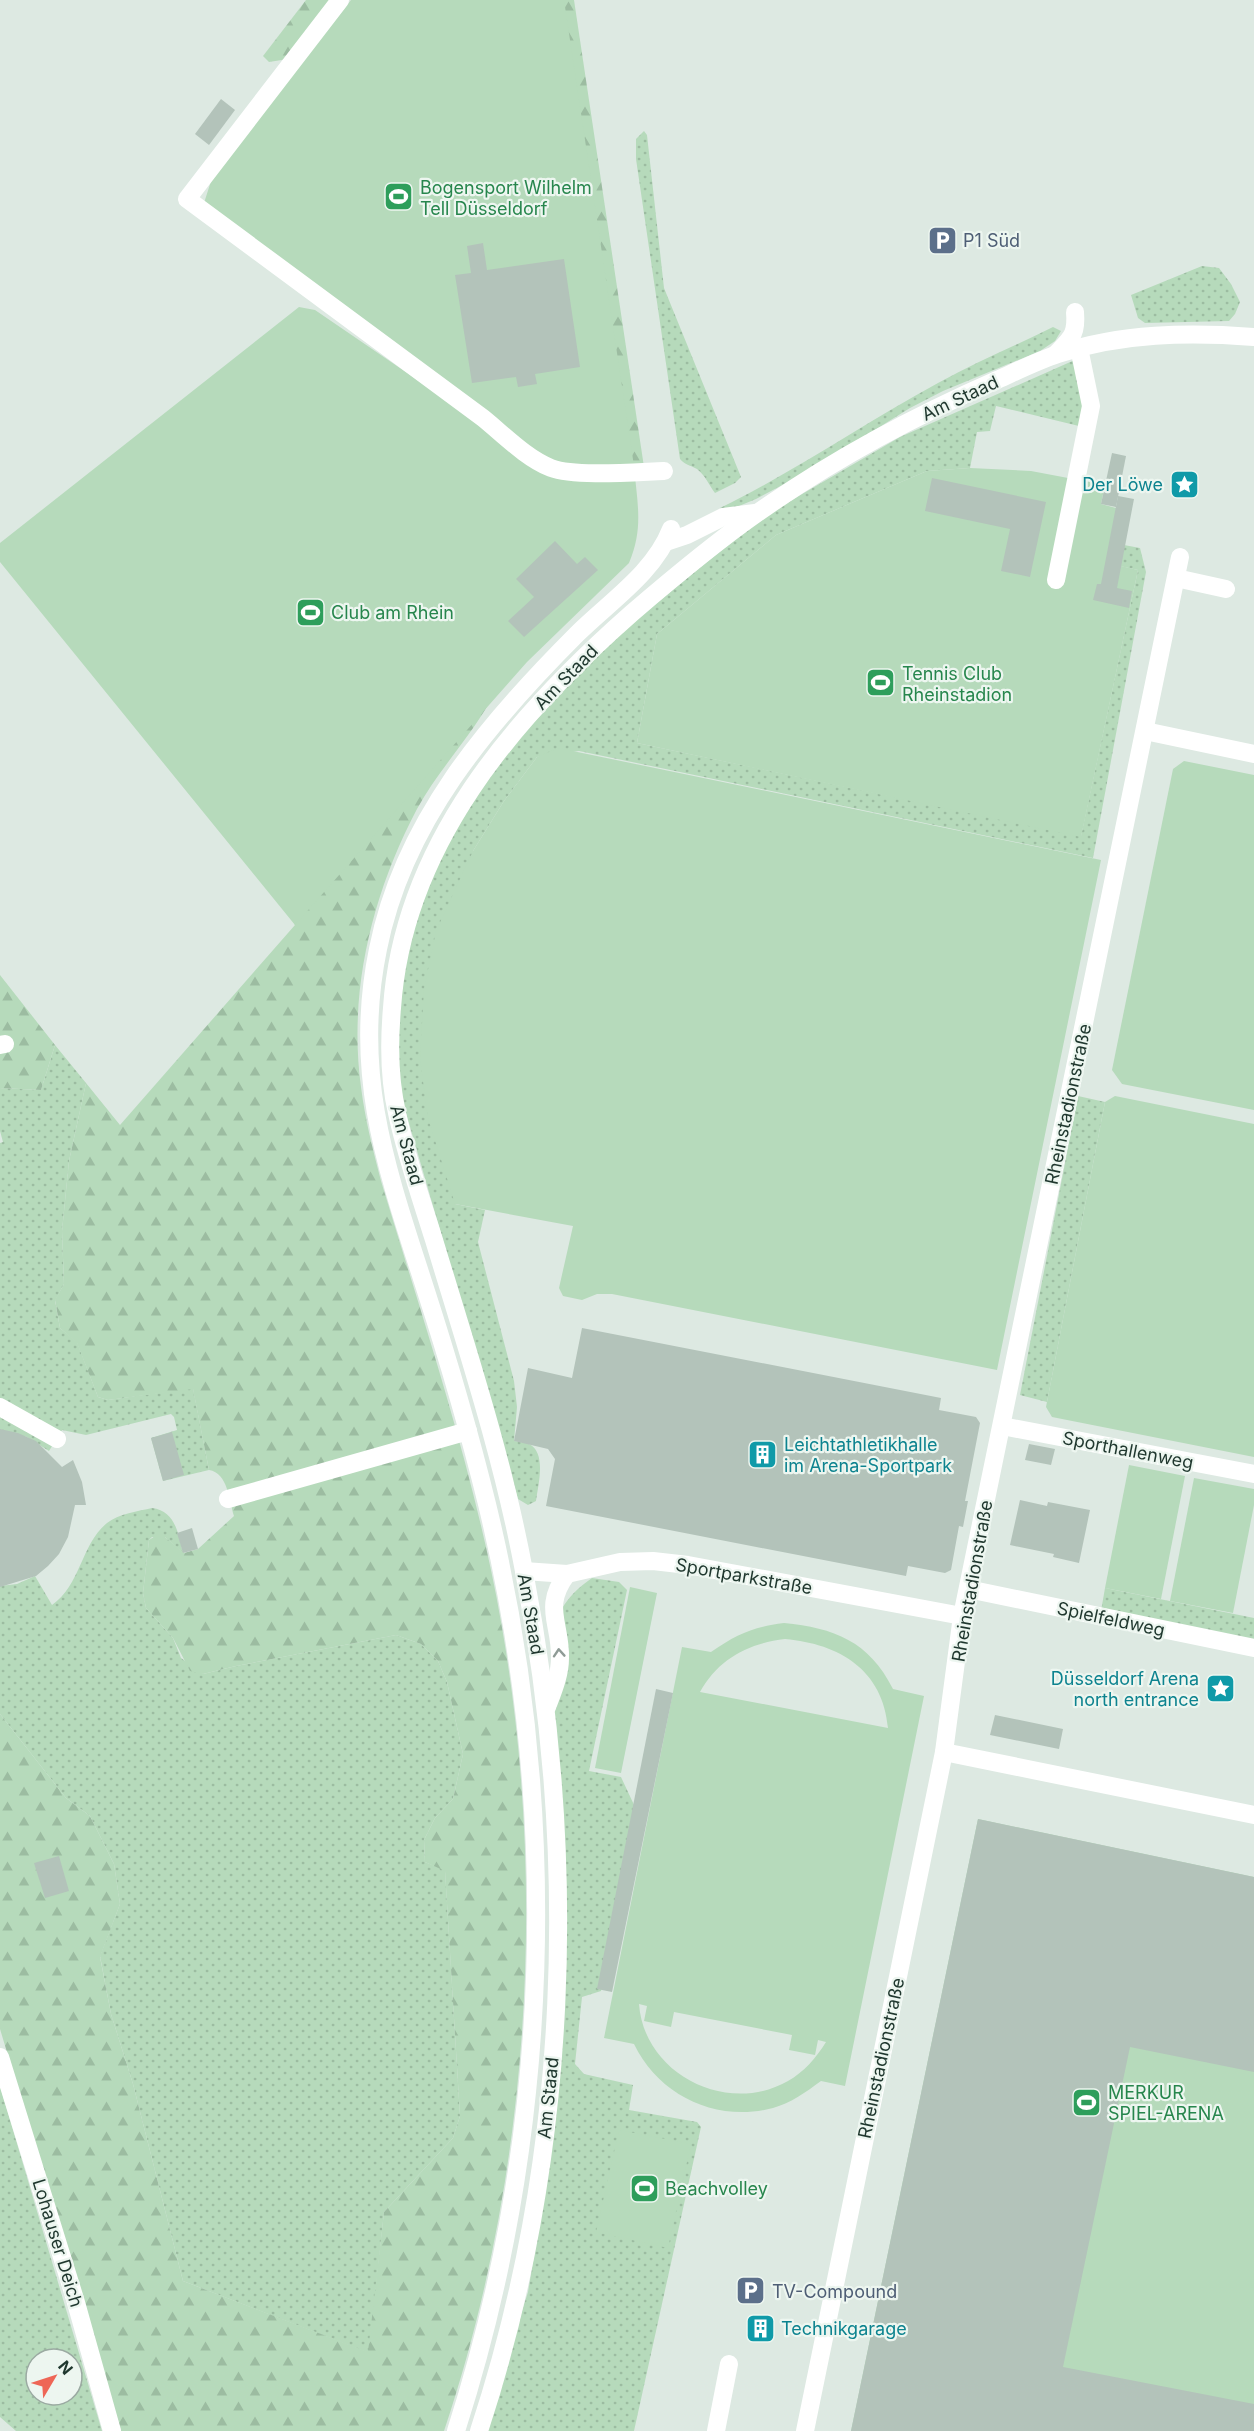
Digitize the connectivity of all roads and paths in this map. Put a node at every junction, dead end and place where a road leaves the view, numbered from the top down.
1 (340, 0) edge
2 (1075, 312) dead end
3 (1254, 337) edge
4 (1079, 348) junction
5 (1054, 355) junction
6 (664, 471) dead end
7 (757, 513) junction
8 (1180, 557) dead end
9 (649, 566) junction
10 (1176, 578) junction
11 (1056, 580) dead end
12 (666, 584) junction
13 (1226, 590) dead end
14 (1144, 731) junction
15 (1254, 754) edge
16 (0, 1407) edge
17 (1002, 1426) junction
18 (468, 1431) junction
19 (57, 1439) dead end
20 (1254, 1474) edge
21 (228, 1499) dead end
22 (524, 1570) junction
23 (567, 1574) junction
24 (968, 1589) junction
25 (962, 1616) junction
26 (1254, 1648) edge
27 (546, 1709) junction
28 (944, 1752) junction
29 (1254, 1815) edge
30 (0, 2057) edge
31 (729, 2364) dead end
32 (112, 2431) edge
33 (456, 2431) edge
34 (479, 2431) edge
35 (716, 2431) edge
36 (805, 2431) edge

1 - 6 street
2 - 5 street
3 - 4 street, Am Staad
4 - 5 street, Am Staad
4 - 11 street
5 - 7 street, Am Staad
7 - 9 street, Am Staad
7 - 12 street, Am Staad
8 - 10 street, Rheinstadionstraße
9 - 12 street
9 - 18 street, Am Staad
10 - 13 street
10 - 14 street, Rheinstadionstraße
12 - 22 street, Am Staad
14 - 15 street
14 - 17 street, Rheinstadionstraße
16 - 19 street
17 - 20 street, Sporthallenweg
17 - 24 street, Rheinstadionstraße
18 - 21 street
18 - 33 street, Am Staad
22 - 23 street, Sportparkstraße
22 - 27 street, Am Staad
23 - 25 street, Sportparkstraße
27 -> 23 street
24 - 25 street, Rheinstadionstraße
24 - 26 street, Spielfeldweg
25 - 28 street, Rheinstadionstraße
27 - 34 street, Am Staad
28 - 29 street
28 - 36 street, Rheinstadionstraße
30 - 32 street, Lohauser Deich
31 - 35 street

